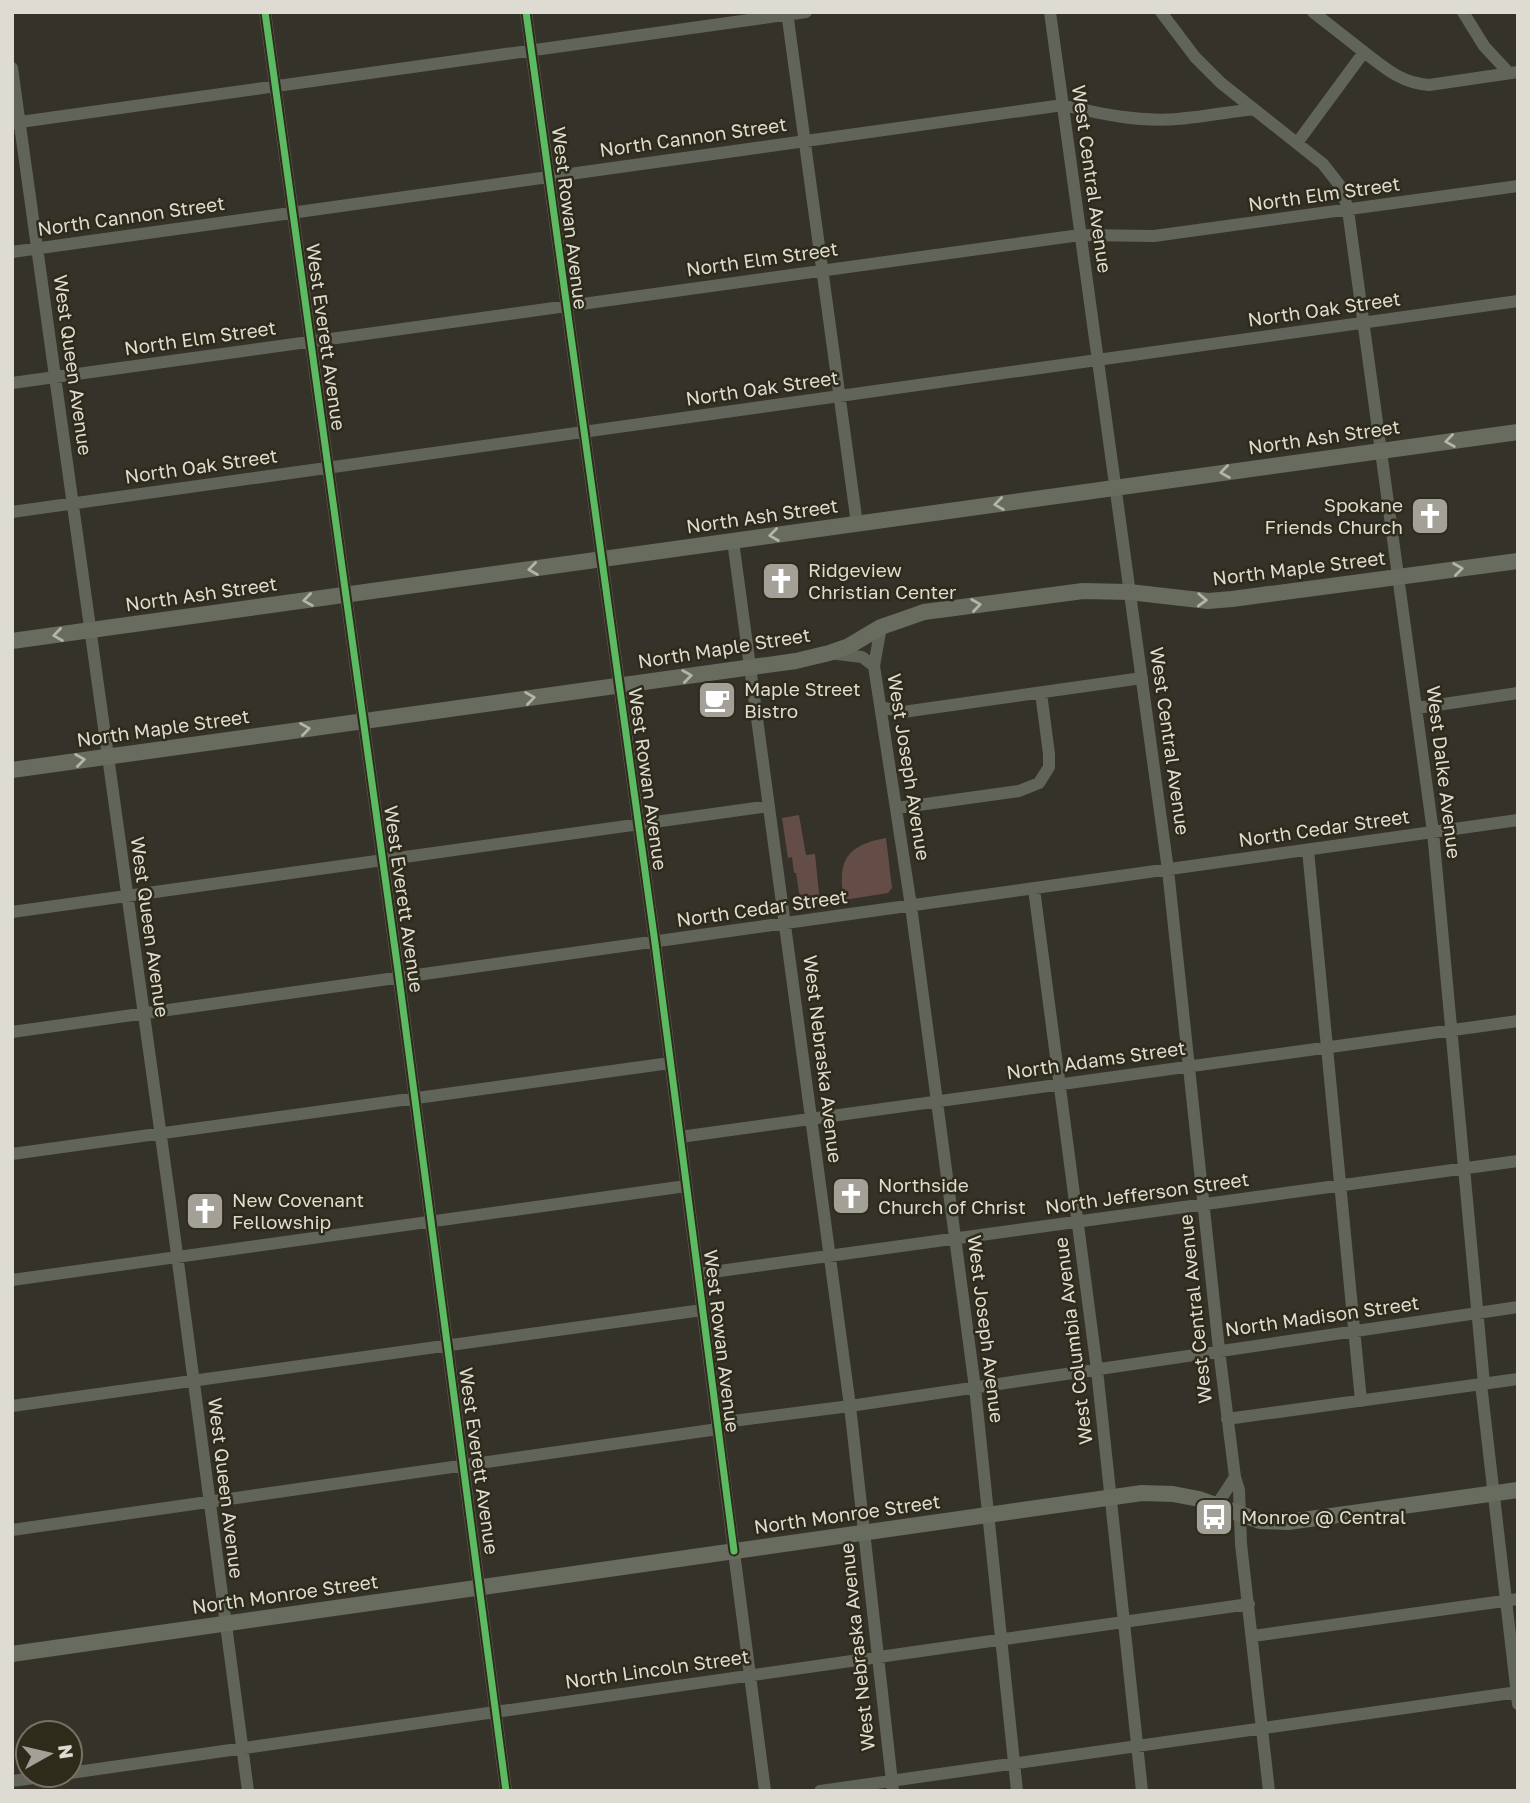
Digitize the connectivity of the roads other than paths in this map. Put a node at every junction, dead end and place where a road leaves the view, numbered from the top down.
1 (265, 12) edge
2 (526, 12) edge
3 (806, 12) edge
4 (1050, 12) edge
5 (1161, 12) edge
6 (1313, 12) edge
7 (1463, 12) edge
8 (787, 14) edge
9 (532, 51) junction
10 (1364, 52) junction
11 (12, 68) edge
12 (1513, 73) edge
13 (275, 86) junction
14 (1063, 105) junction
15 (1254, 109) junction
16 (16, 123) edge
17 (805, 141) junction
18 (1297, 144) junction
19 (549, 177) junction
20 (1518, 186) edge
21 (1348, 210) junction
22 (293, 213) junction
23 (1080, 235) junction
24 (38, 248) junction
25 (12, 252) edge
26 (822, 270) junction
27 (1518, 301) edge
28 (565, 306) junction
29 (1364, 323) junction
30 (310, 342) junction
31 (1098, 360) junction
32 (55, 377) junction
33 (12, 383) edge
34 (839, 397) junction
35 (583, 431) junction
36 (1518, 432) edge
37 (1382, 450) junction
38 (328, 468) junction
39 (1115, 487) junction
40 (73, 504) junction
41 (12, 512) edge
42 (857, 523) junction
43 (733, 541) junction
44 (601, 559) junction
45 (1518, 561) edge
46 (1398, 577) junction
47 (1129, 592) junction
48 (345, 595) junction
49 (881, 627) junction
50 (90, 630) junction
51 (12, 641) edge
52 (829, 653) junction
53 (874, 666) junction
54 (751, 667) junction
55 (1142, 678) junction
56 (619, 685) junction
57 (1041, 693) junction
58 (1518, 693) edge
59 (881, 707) junction
60 (1417, 708) junction
61 (363, 722) junction
62 (108, 757) junction
63 (12, 770) edge
64 (769, 806) junction
65 (897, 808) junction
66 (1518, 821) edge
67 (638, 825) junction
68 (1433, 832) junction
69 (1308, 850) junction
70 (382, 860) junction
71 (1168, 870) junction
72 (1034, 888) junction
73 (127, 895) junction
74 (911, 906) junction
75 (12, 912) edge
76 (786, 924) junction
77 (655, 943) junction
78 (399, 978) junction
79 (142, 1014) junction
80 (1518, 1021) edge
81 (1452, 1030) junction
82 (12, 1032) edge
83 (1328, 1047) junction
84 (670, 1063) junction
85 (1189, 1067) junction
86 (1060, 1084) junction
87 (415, 1098) junction
88 (936, 1100) junction
89 (811, 1118) junction
90 (160, 1133) junction
91 (680, 1137) junction
92 (12, 1154) edge
93 (1518, 1161) edge
94 (1465, 1169) junction
95 (686, 1186) junction
96 (1341, 1186) junction
97 (1203, 1205) junction
98 (431, 1221) junction
99 (1078, 1222) junction
100 (955, 1238) junction
101 (177, 1257) junction
102 (830, 1257) junction
103 (698, 1274) junction
104 (12, 1280) edge
105 (1518, 1307) edge
106 (702, 1310) junction
107 (1479, 1313) junction
108 (1353, 1330) junction
109 (447, 1345) junction
110 (1219, 1350) junction
111 (1097, 1370) junction
112 (1518, 1379) edge
113 (193, 1381) junction
114 (1483, 1384) junction
115 (975, 1388) junction
116 (1362, 1401) junction
117 (12, 1406) edge
118 (850, 1406) junction
119 (1227, 1419) junction
120 (717, 1426) junction
121 (464, 1465) junction
122 (1235, 1477) junction
123 (1518, 1490) edge
124 (1493, 1494) junction
125 (1110, 1497) junction
126 (209, 1502) junction
127 (1216, 1506) junction
128 (987, 1515) junction
129 (1239, 1515) junction
130 (12, 1530) edge
131 (863, 1532) junction
132 (734, 1551) junction
133 (480, 1587) junction
134 (1512, 1599) edge
135 (1249, 1604) junction
136 (1125, 1623) junction
137 (225, 1624) junction
138 (1253, 1636) junction
139 (1000, 1639) junction
140 (12, 1654) edge
141 (877, 1657) junction
142 (750, 1675) junction
143 (1517, 1696) edge
144 (496, 1712) junction
145 (1262, 1729) junction
146 (1137, 1745) junction
147 (242, 1749) junction
148 (1014, 1762) junction
149 (84, 1771) edge
150 (892, 1786) edge
151 (248, 1791) edge
152 (506, 1791) edge
153 (765, 1791) edge
154 (820, 1791) edge
155 (1017, 1791) edge
156 (1142, 1791) edge
157 (1269, 1791) edge

1 - 13 street, West Everett Avenue
2 - 9 street, West Rowan Avenue
3 - 8 street
4 - 14 street, West Central Avenue
5 - 15 street, West Dalke Avenue
6 - 10 street
7 - 12 street
8 - 9 street
8 - 17 street
9 - 13 street
9 - 19 street, West Rowan Avenue
10 - 12 street
10 - 18 street
11 - 16 street, West Queen Avenue
13 - 16 street
13 - 22 street, West Everett Avenue
14 - 15 street, North Cannon Street
14 - 17 street, North Cannon Street
14 - 23 street, West Central Avenue
15 - 18 street, West Dalke Avenue
16 - 24 street, West Queen Avenue
17 - 19 street, North Cannon Street
17 - 26 street
18 - 21 street, West Dalke Avenue
19 - 22 street, North Cannon Street
19 - 28 street, West Rowan Avenue
20 - 21 street, North Elm Street
21 - 23 street, North Elm Street
21 - 29 street, West Dalke Avenue
22 - 24 street, North Cannon Street
22 - 30 street, West Everett Avenue
23 - 26 street, North Elm Street
23 - 31 street, West Central Avenue
24 - 25 street, North Cannon Street
24 - 32 street, West Queen Avenue
26 - 28 street, North Elm Street
26 - 34 street
27 - 29 street, North Oak Street
28 - 30 street, North Elm Street
28 - 35 street, West Rowan Avenue
29 - 31 street, North Oak Street
29 - 37 street, West Dalke Avenue
30 - 32 street, North Elm Street
30 - 38 street, West Everett Avenue
31 - 34 street, North Oak Street
31 - 39 street, West Central Avenue
32 - 33 street, North Elm Street
32 - 40 street, West Queen Avenue
34 - 35 street, North Oak Street
34 - 42 street
35 - 38 street, North Oak Street
35 - 44 street, West Rowan Avenue
36 -> 37 main road, North Ash Street
37 -> 39 main road, North Ash Street
37 - 46 street, West Dalke Avenue
38 - 40 street, North Oak Street
38 - 48 street, West Everett Avenue
39 -> 42 main road, North Ash Street
39 - 47 street, West Central Avenue
40 - 41 street, North Oak Street
40 - 50 street, West Queen Avenue
42 -> 43 main road, North Ash Street
43 - 44 main road, North Ash Street
43 - 54 street, West Nebraska Avenue
44 -> 48 main road, North Ash Street
44 - 56 street, West Rowan Avenue
46 -> 45 main road, North Maple Street
47 -> 46 main road, North Maple Street
46 - 60 street, West Dalke Avenue
49 -> 47 main road, North Maple Street
47 - 55 street, West Central Avenue
48 -> 50 main road, North Ash Street
48 - 61 street, West Everett Avenue
49 - 52 main road, North Maple Street
49 - 53 street, West Joseph Avenue
50 -> 51 main road, North Ash Street
50 - 62 street, West Queen Avenue
52 - 53 street
52 - 54 main road, North Maple Street
53 - 59 street, West Joseph Avenue
56 -> 54 main road, North Maple Street
54 - 64 street, West Nebraska Avenue
55 - 57 street
55 - 71 street, West Central Avenue
61 -> 56 main road, North Maple Street
56 - 67 street, West Rowan Avenue
57 - 59 street
57 - 65 street
58 - 60 street
59 - 65 street, West Joseph Avenue
60 - 68 street, West Dalke Avenue
62 -> 61 main road, North Maple Street
61 - 70 street, West Everett Avenue
63 -> 62 main road, North Maple Street
62 - 73 street, West Queen Avenue
64 - 67 street
64 - 76 street, West Nebraska Avenue
65 - 74 street, West Joseph Avenue
66 - 68 street, North Cedar Street
67 - 70 street
67 - 77 street, West Rowan Avenue
68 - 69 street, North Cedar Street
68 - 81 street, West Dalke Avenue
69 - 71 street, North Cedar Street
69 - 83 street
70 - 73 street
70 - 78 street, West Everett Avenue
71 - 72 street, North Cedar Street
71 - 85 street, West Central Avenue
72 - 74 street, North Cedar Street
72 - 86 street, West Columbia Avenue
73 - 75 street
73 - 79 street, West Queen Avenue
74 - 76 street, North Cedar Street
74 - 88 street, West Joseph Avenue
76 - 77 street, North Cedar Street
76 - 89 street, West Nebraska Avenue
77 - 78 street, North Cedar Street
77 - 84 street, West Rowan Avenue
78 - 79 street, North Cedar Street
78 - 87 street, West Everett Avenue
79 - 82 street, North Cedar Street
79 - 90 street, West Queen Avenue
80 - 81 street, North Adams Street
81 - 83 street, North Adams Street
81 - 94 street, West Dalke Avenue
83 - 85 street, North Adams Street
83 - 96 street
84 - 87 street
84 - 91 street, West Rowan Avenue
85 - 86 street, North Adams Street
85 - 97 street, West Central Avenue
86 - 88 street, North Adams Street
86 - 99 street, West Columbia Avenue
87 - 90 street
87 - 98 street, West Everett Avenue
88 - 89 street, North Adams Street
88 - 100 street, West Joseph Avenue
89 - 91 street, North Adams Street
89 - 102 street, West Nebraska Avenue
90 - 92 street
90 - 101 street, West Queen Avenue
91 - 95 street, West Rowan Avenue
93 - 94 street, North Jefferson Street
94 - 96 street, North Jefferson Street
94 - 107 street, West Dalke Avenue
95 - 98 street
95 - 103 street, West Rowan Avenue
96 - 97 street, North Jefferson Street
96 - 108 street
97 - 99 street, North Jefferson Street
97 - 110 street, West Central Avenue
98 - 101 street
98 - 109 street, West Everett Avenue
99 - 100 street, North Jefferson Street
99 - 111 street, West Columbia Avenue
100 - 102 street, North Jefferson Street
100 - 115 street, West Joseph Avenue
101 - 104 street
101 - 113 street, West Queen Avenue
102 - 103 street, North Jefferson Street
102 - 118 street, West Nebraska Avenue
103 - 106 street, West Rowan Avenue
105 - 107 street, North Madison Street
106 - 109 street
106 - 120 street, West Rowan Avenue
107 - 108 street, North Madison Street
107 - 114 street, West Dalke Avenue
108 - 110 street, North Madison Street
108 - 116 street
109 - 113 street
109 - 121 street, West Everett Avenue
110 - 111 street, North Madison Street
110 - 119 street, West Central Avenue
111 - 115 street, North Madison Street
111 - 125 street, West Columbia Avenue
112 - 114 street
113 - 117 street
113 - 126 street, West Queen Avenue
114 - 116 street
114 - 124 street, West Dalke Avenue
115 - 118 street, North Madison Street
115 - 128 street, West Joseph Avenue
116 - 119 street
118 - 120 street, North Madison Street
118 - 131 street, West Nebraska Avenue
119 - 122 street, West Central Avenue
120 - 121 street, North Madison Street
120 - 132 street, West Rowan Avenue
121 - 126 street, North Madison Street
121 - 133 street, West Everett Avenue
122 - 127 street
122 - 129 street, West Central Avenue
123 - 124 main road, North Monroe Street
124 - 129 main road, North Monroe Street
124 - 134 street, West Dalke Avenue
125 - 127 main road, North Monroe Street
125 - 128 main road, North Monroe Street
125 - 136 street, West Columbia Avenue
126 - 130 street, North Madison Street
126 - 137 street, West Queen Avenue
127 - 129 main road, North Monroe Street
128 - 131 main road, North Monroe Street
128 - 139 street, West Joseph Avenue
129 - 135 street, West Central Avenue
131 - 132 main road, North Monroe Street
131 - 141 street, West Nebraska Avenue
132 - 133 main road, North Monroe Street
132 - 142 street, West Rowan Avenue
133 - 137 main road, North Monroe Street
133 - 144 street, West Everett Avenue
134 - 138 street
134 - 143 street, West Dalke Avenue
135 - 136 street, North Lincoln Street
135 - 138 street, West Central Avenue
136 - 139 street, North Lincoln Street
136 - 146 street, West Columbia Avenue
137 - 140 main road, North Monroe Street
137 - 147 street, West Queen Avenue
138 - 145 street, West Central Avenue
139 - 141 street, North Lincoln Street
139 - 148 street, West Joseph Avenue
141 - 142 street, North Lincoln Street
141 - 150 street, West Nebraska Avenue
142 - 144 street, North Lincoln Street
142 - 153 street, West Rowan Avenue
143 - 145 street
144 - 147 street, North Lincoln Street
144 - 152 street, West Everett Avenue
145 - 146 street
145 - 157 street, West Central Avenue
146 - 148 street
146 - 156 street, West Columbia Avenue
147 - 149 street, North Lincoln Street
147 - 151 street, West Queen Avenue
148 - 150 street
148 - 155 street, West Joseph Avenue
150 - 154 street

